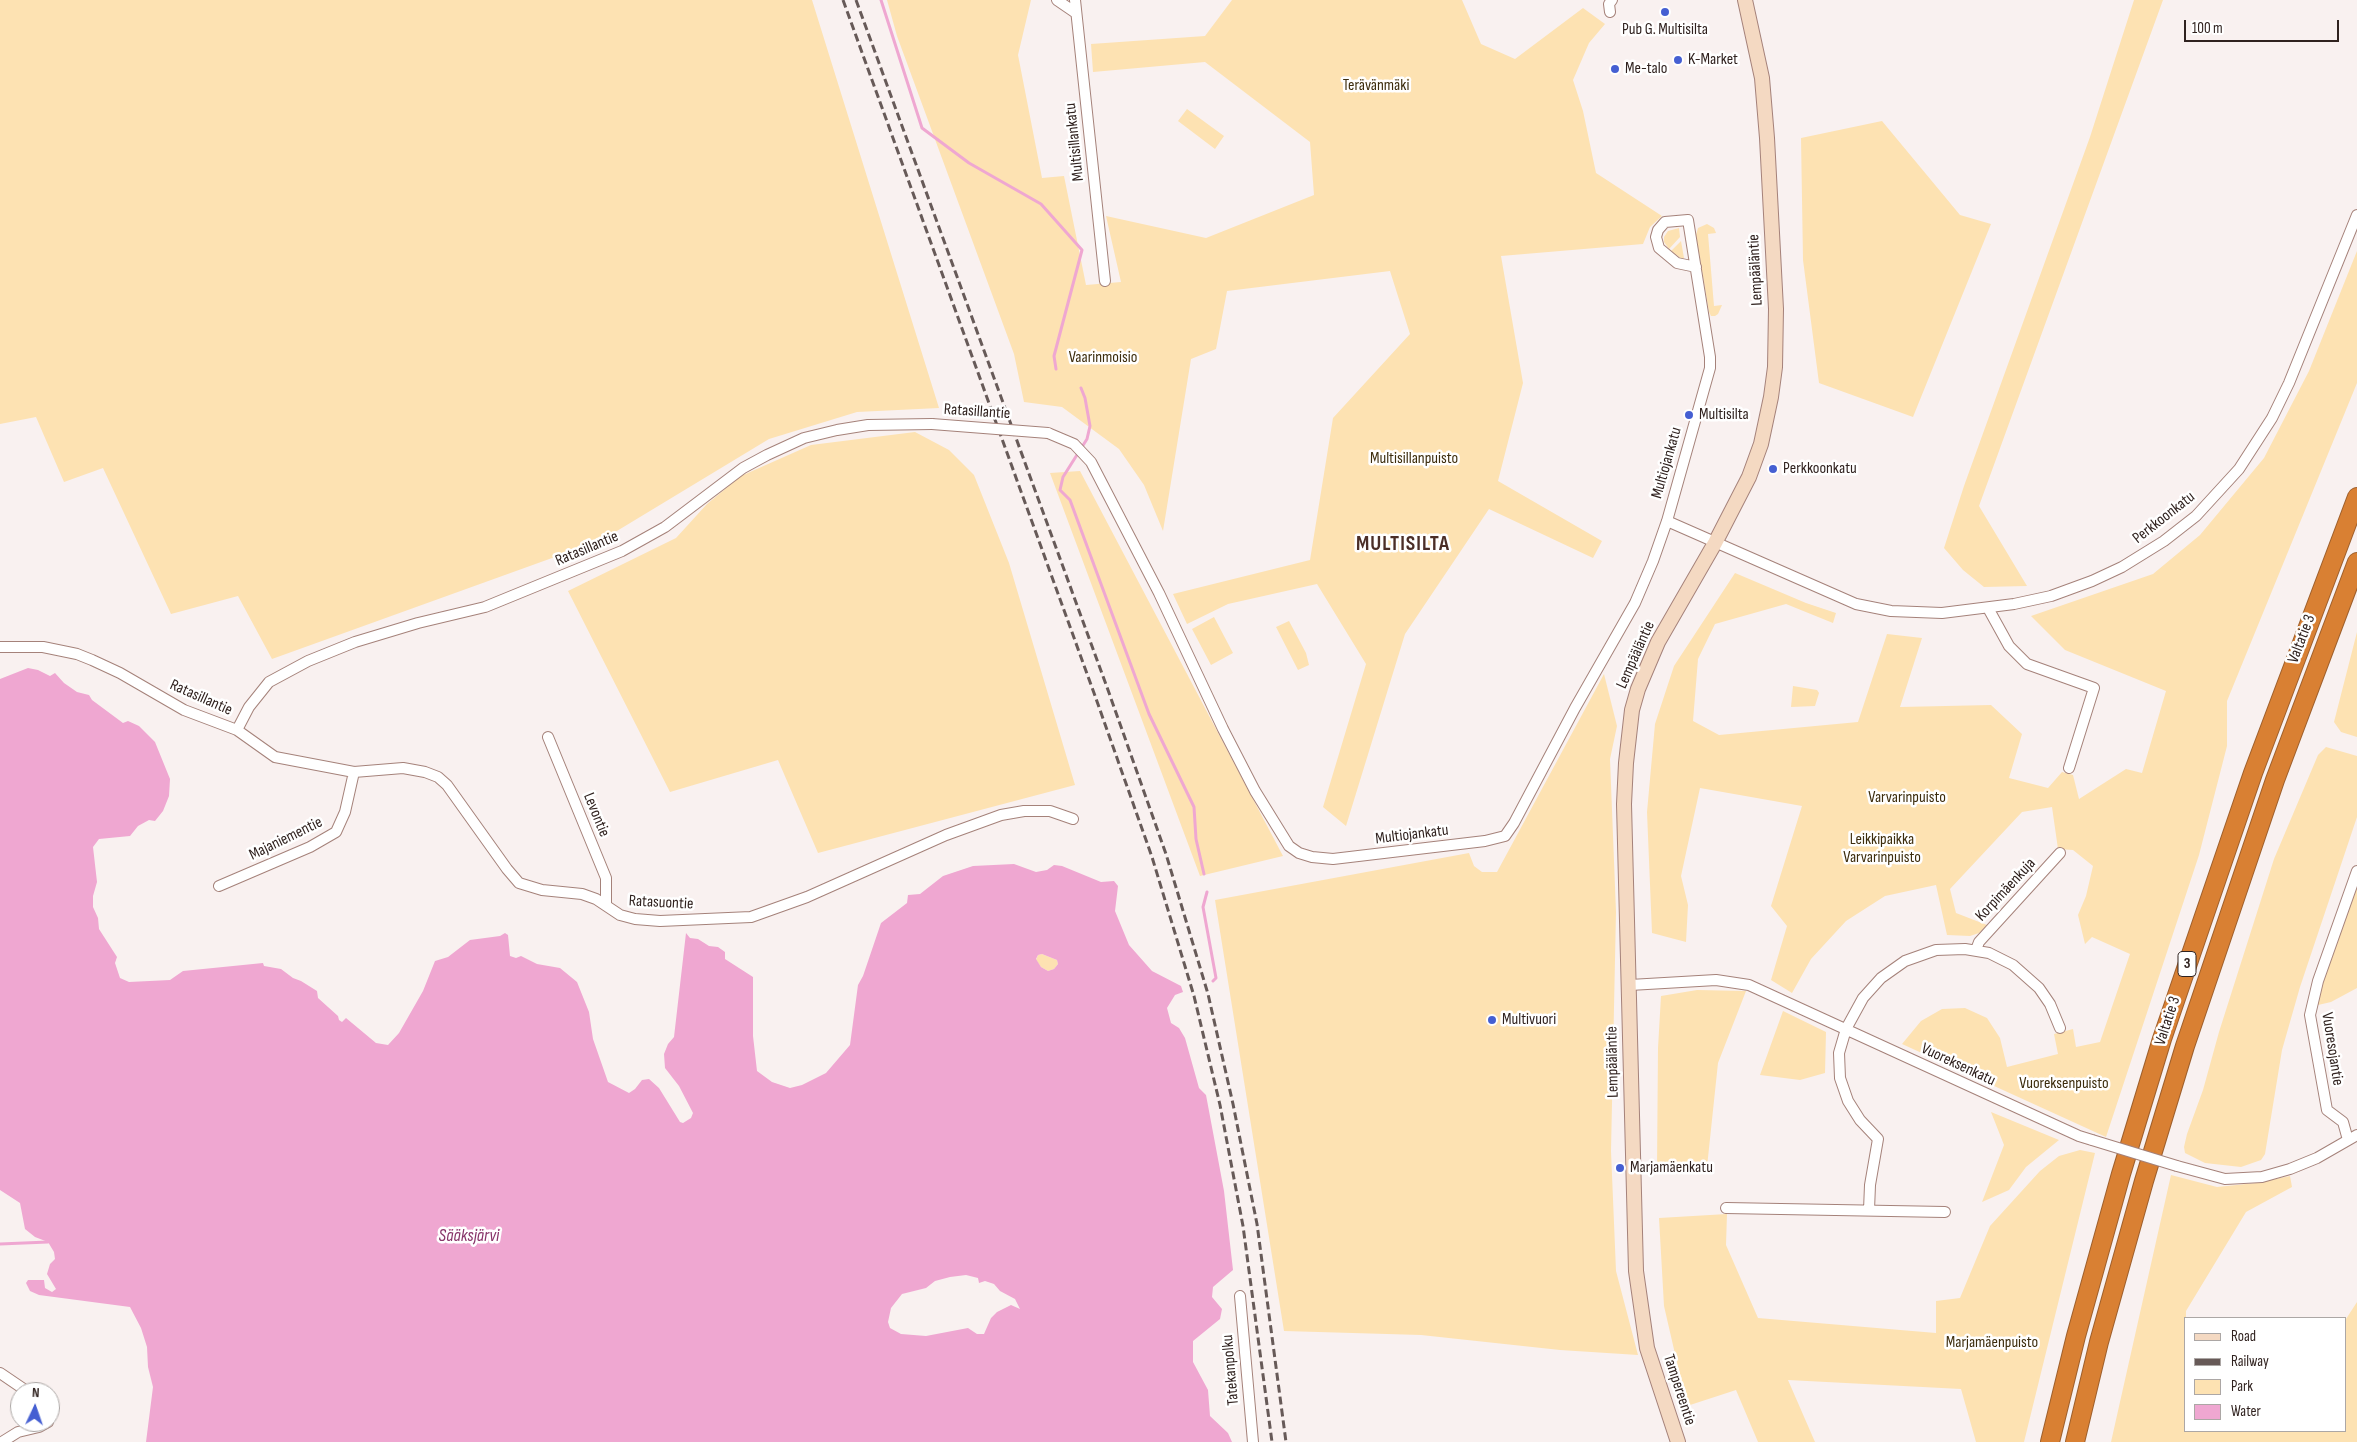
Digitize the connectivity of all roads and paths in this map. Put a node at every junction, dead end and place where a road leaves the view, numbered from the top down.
1 (1057, 0) edge
2 (1074, 0) edge
3 (1612, 0) edge
4 (1745, 0) edge
5 (1610, 12) dead end
6 (1076, 13) junction
7 (2357, 215) edge
8 (1696, 267) junction
9 (1105, 280) dead end
10 (2357, 497) edge
11 (1667, 521) junction
12 (1716, 543) junction
13 (1144, 562) joint
14 (2357, 562) edge
15 (1988, 608) junction
16 (0, 647) edge
17 (237, 730) junction
18 (548, 738) dead end
19 (2069, 768) dead end
20 (354, 772) junction
21 (1073, 819) dead end
22 (2060, 853) dead end
23 (2357, 871) edge
24 (219, 886) dead end
25 (606, 905) junction
26 (1976, 950) junction
27 (1630, 984) junction
28 (2060, 1028) dead end
29 (1846, 1030) junction
30 (2352, 1138) edge
31 (1726, 1208) dead end
32 (1869, 1210) junction
33 (1945, 1212) dead end
34 (1240, 1296) dead end
35 (1647, 1348) joint
36 (0, 1373) edge
37 (13, 1382) edge
38 (18, 1432) edge
39 (2, 1442) edge
40 (1253, 1442) edge
41 (1678, 1442) edge
42 (2050, 1442) edge
43 (2075, 1442) edge

1 - 6 street
2 - 6 street, Multisillankatu
3 - 5 street
4 - 12 main road, Lempääläntie
6 - 9 street, Multisillankatu
7 - 15 street, Perkkoonkatu
8 - 8 street, Multiojankatu
8 - 11 street, Multiojankatu
10 - 42 highway, Valtatie 3 / 3
11 - 12 street, Multiojankatu
11 - 13 street, Multiojankatu
12 - 15 street, Perkkoonkatu
12 - 27 main road, Lempääläntie
13 - 17 street, Ratasillantie, bridge
14 - 43 highway, Valtatie 3 / 3
15 - 19 street
16 - 17 street, Ratasillantie
17 - 20 street, Ratasuontie
18 - 25 street, Levontie
20 - 24 street, Majaniementie
20 - 25 street, Ratasuontie
21 - 25 street, Ratasuontie
22 - 26 street, Korpimäenkuja
23 - 30 street, Vuoresojantie
26 - 28 street
26 - 29 street
27 - 29 street, Vuoreksenkatu
27 - 35 main road, Lempääläntie
29 - 30 street, Vuoreksenkatu, bridge
29 - 32 street
31 - 32 street
32 - 33 street
34 - 40 street, Tatekanpolku
35 - 41 main road, Tampereentie
36 - 37 street
38 - 39 street

